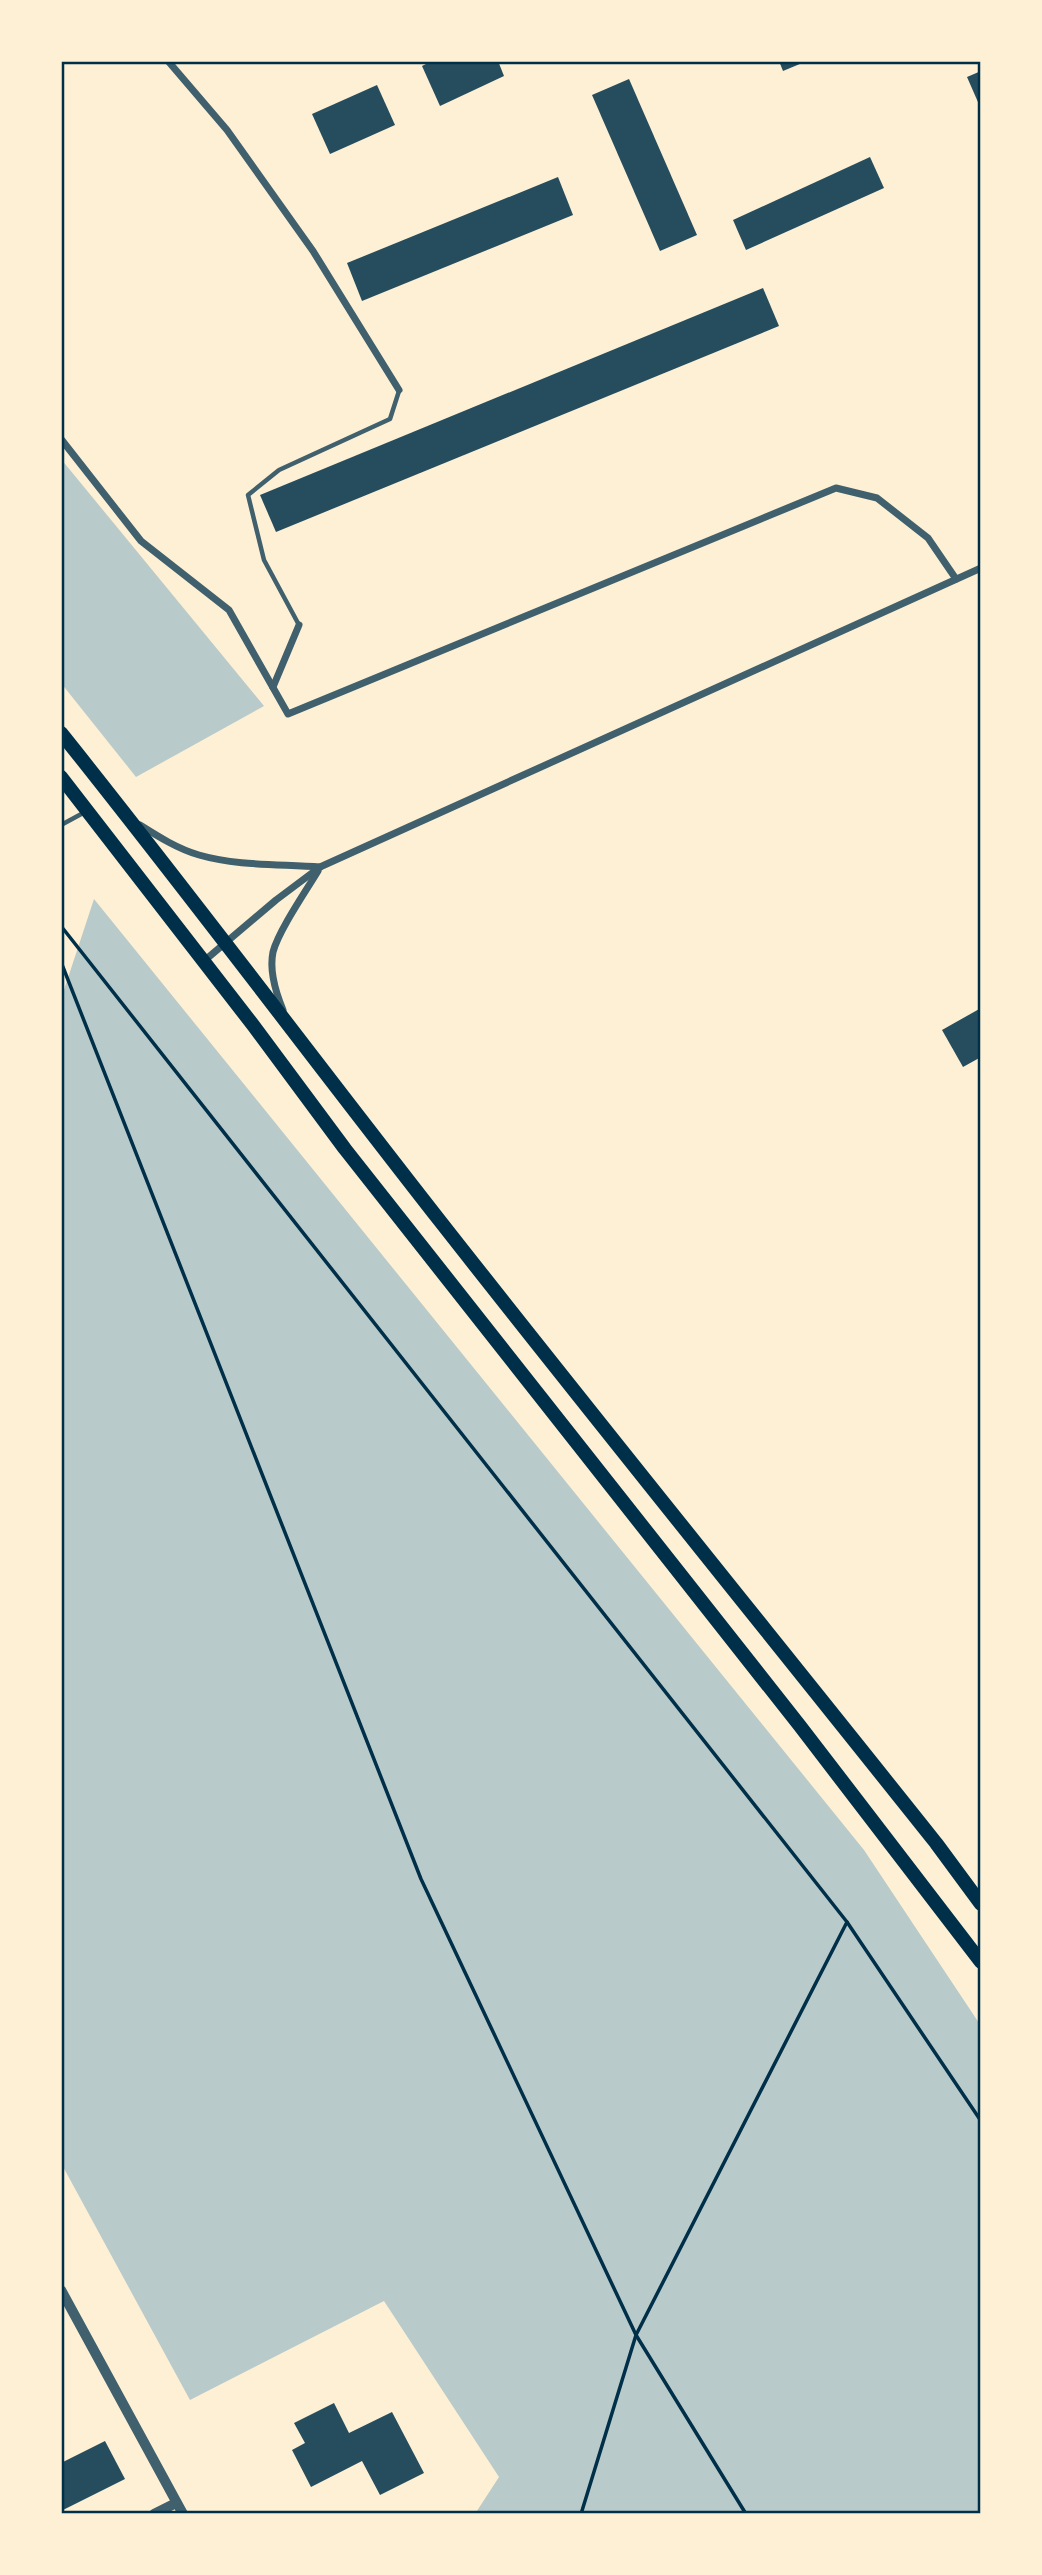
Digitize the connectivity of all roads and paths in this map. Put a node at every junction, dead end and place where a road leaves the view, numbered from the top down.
1 (168, 61) edge
2 (400, 390) joint
3 (61, 439) edge
4 (981, 568) edge
5 (956, 579) junction
6 (299, 625) joint
7 (273, 687) junction
8 (61, 733) edge
9 (61, 777) edge
10 (88, 811) junction
11 (130, 819) junction
12 (61, 825) edge
13 (320, 867) junction
14 (61, 926) edge
15 (225, 943) junction
16 (204, 961) junction
17 (61, 962) edge
18 (291, 1030) junction
19 (981, 1904) edge
20 (847, 1922) junction
21 (981, 1962) edge
22 (981, 2121) edge
23 (61, 2290) edge
24 (636, 2335) junction
25 (176, 2502) junction
26 (154, 2514) edge
27 (183, 2514) edge
28 (581, 2514) edge
29 (746, 2514) edge

1 - 2 street
2 - 6 lane
3 - 7 street
4 - 5 street
5 - 7 street
5 - 13 street
6 - 7 street
8 - 11 main road
9 - 10 main road
10 - 12 lane
10 - 16 main road
11 - 13 street
11 - 15 main road
13 - 15 street
13 - 18 street
14 - 20 path
15 - 16 street
15 - 18 main road
16 - 21 main road
17 - 24 path
18 - 19 main road
20 - 22 path
20 - 24 path
23 - 25 street
24 - 28 path
24 - 29 path
25 - 26 street
25 - 27 street

